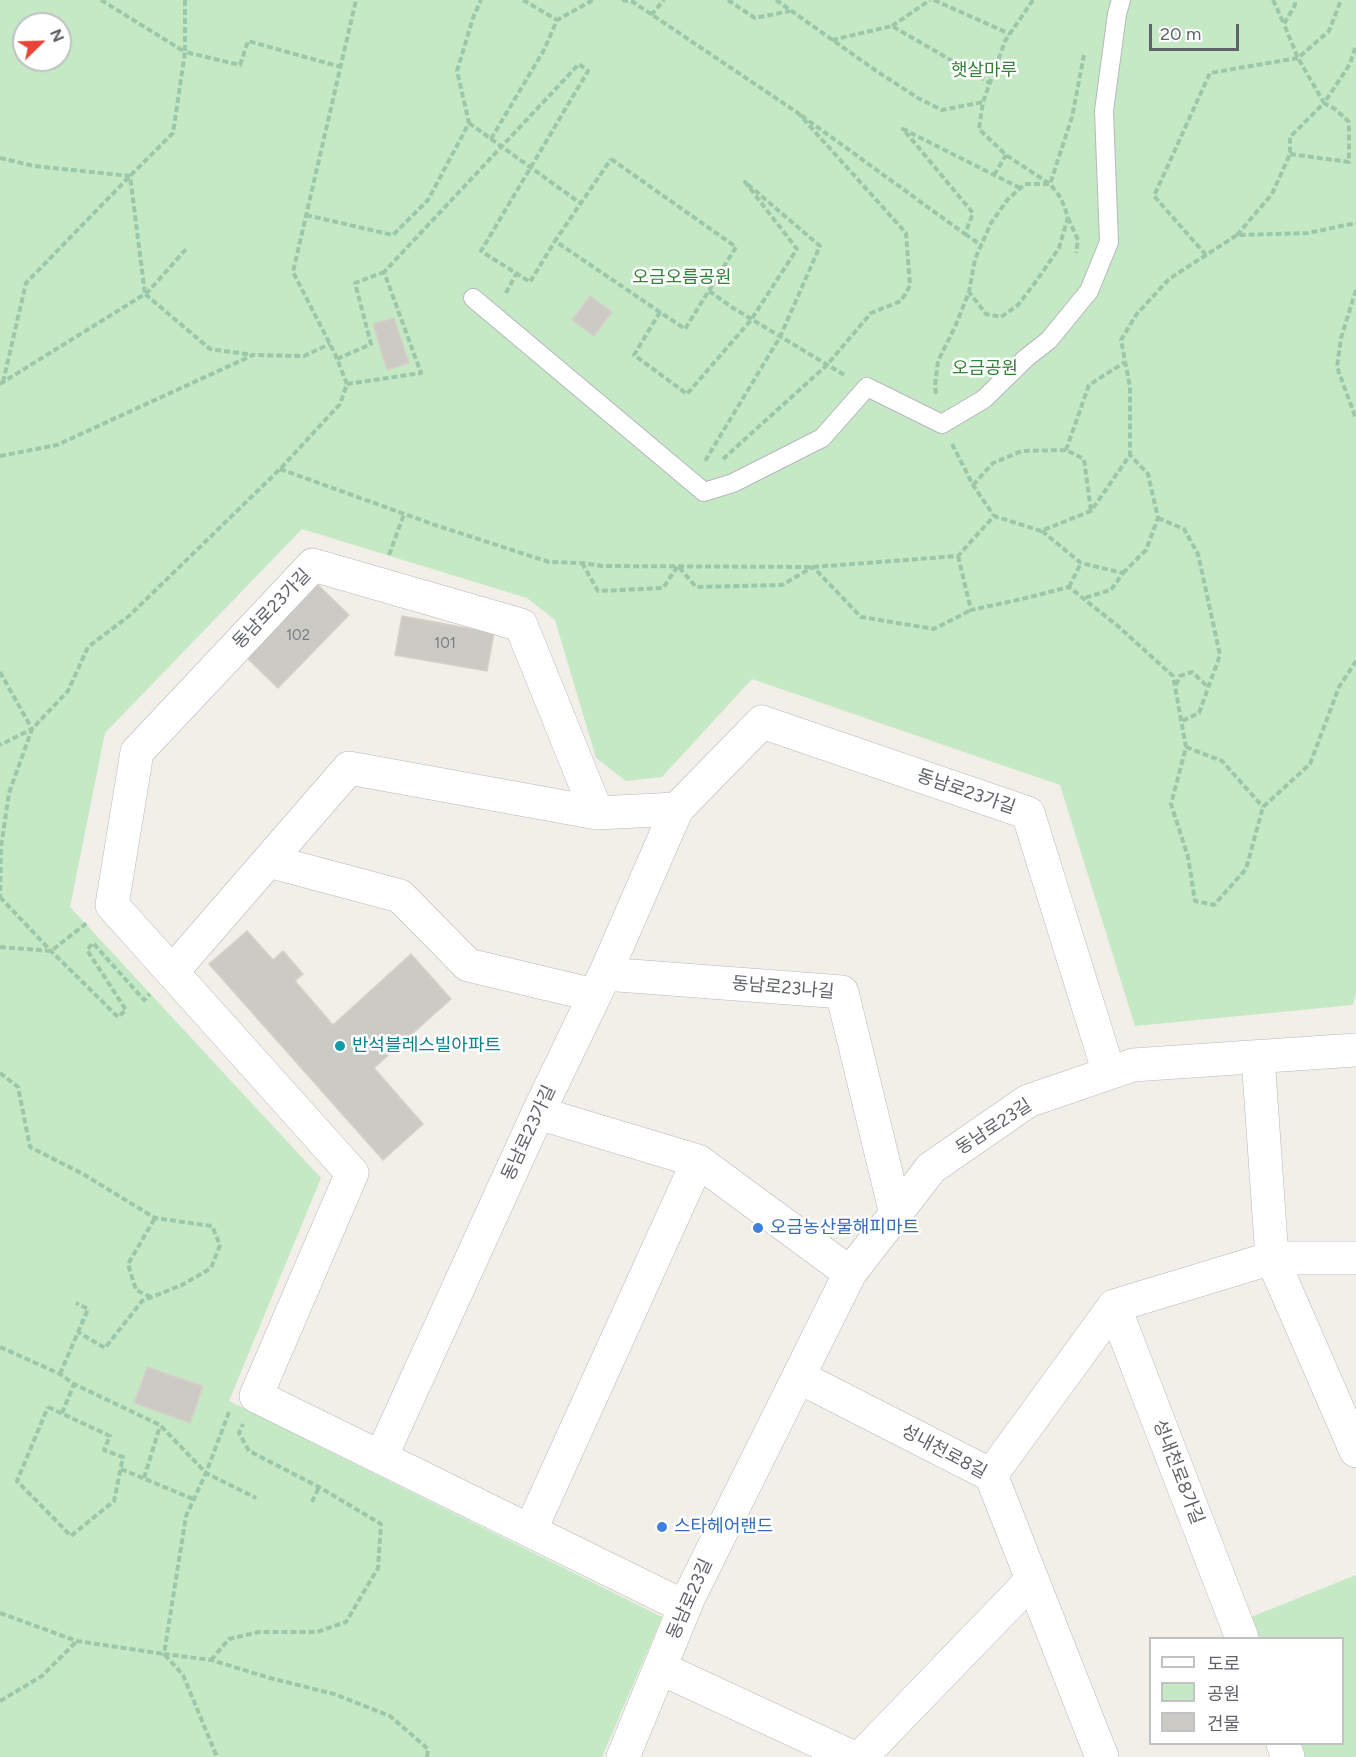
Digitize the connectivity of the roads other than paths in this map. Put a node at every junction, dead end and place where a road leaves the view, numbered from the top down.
1 (1121, 0) edge
2 (473, 298) dead end
3 (677, 809) junction
4 (597, 813) junction
5 (269, 861) junction
6 (163, 981) junction
7 (599, 985) junction
8 (1356, 1050) edge
9 (1258, 1057) junction
10 (1109, 1073) junction
11 (538, 1113) junction
12 (698, 1161) junction
13 (896, 1215) junction
14 (1272, 1258) junction
15 (1356, 1258) edge
16 (850, 1273) junction
17 (1114, 1306) junction
18 (799, 1377) junction
19 (1353, 1435) edge
20 (381, 1457) junction
21 (991, 1475) junction
22 (530, 1531) junction
23 (1032, 1580) junction
24 (685, 1607) junction
25 (1242, 1637) edge
26 (660, 1668) junction
27 (624, 1757) edge
28 (852, 1757) edge
29 (861, 1757) edge
30 (1102, 1757) edge

1 - 2 lane
3 - 4 street
3 - 7 street, 동남로23가길
3 - 10 street, 동남로23가길
4 - 5 street
4 - 6 street, 동남로23가길
5 - 6 street
5 - 7 street, 동남로23나길
6 - 20 street, 동남로23가길
7 - 11 street, 동남로23가길
7 - 13 street, 동남로23나길
8 - 9 street, 동남로23길
9 - 10 street, 동남로23길
9 - 14 street
10 - 13 street, 동남로23길
11 - 12 street
11 - 20 street, 동남로23가길
12 - 16 street
12 - 22 street
13 - 16 street, 동남로23길
14 - 15 street
14 - 17 street
14 - 19 street
16 - 18 street, 동남로23길
17 - 21 street
17 - 25 street, 성내천로8가길
18 - 21 street, 성내천로8길
18 - 24 street, 동남로23길
20 - 22 street, 동남로23가길
21 - 23 street, 성내천로8길
22 - 24 street, 동남로23가길
23 - 29 street
23 - 30 street, 성내천로8길
24 - 26 street, 동남로23길
26 - 27 street, 동남로23길
26 - 28 street

